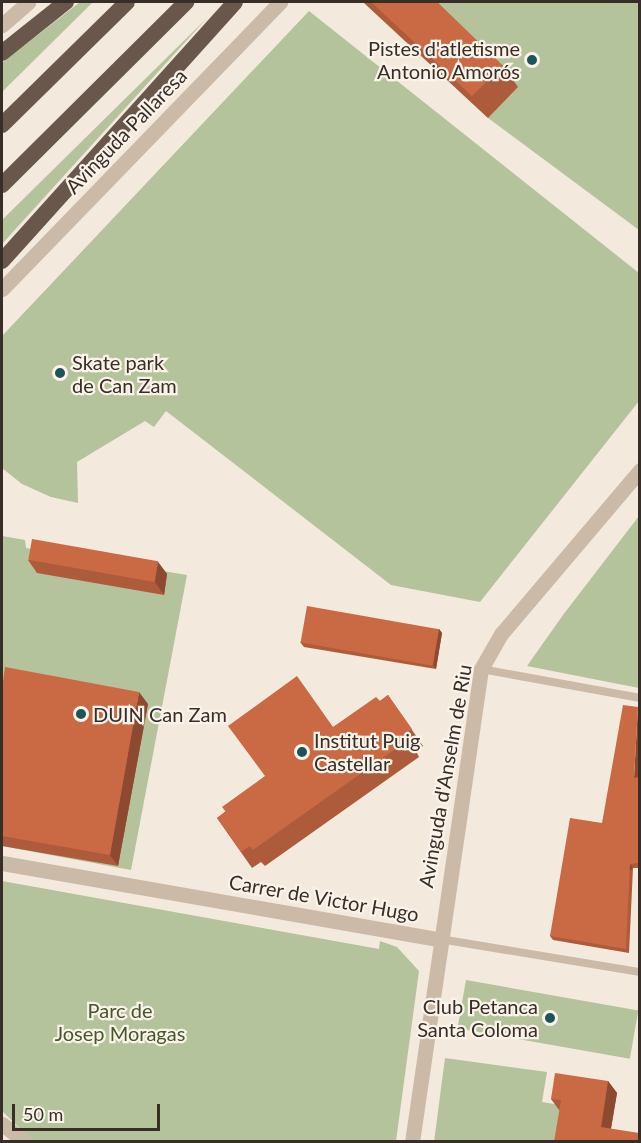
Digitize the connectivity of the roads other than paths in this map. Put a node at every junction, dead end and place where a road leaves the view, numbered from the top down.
1 (28, 2) edge
2 (66, 2) edge
3 (127, 2) edge
4 (186, 2) edge
5 (235, 2) edge
6 (279, 2) edge
7 (2, 25) edge
8 (2, 53) edge
9 (2, 125) edge
10 (2, 185) edge
11 (2, 261) edge
12 (2, 289) edge
13 (639, 470) edge
14 (481, 669) junction
15 (639, 699) edge
16 (2, 863) edge
17 (439, 939) junction
18 (639, 972) edge
19 (2, 1124) edge
20 (26, 1142) edge
21 (412, 1142) edge

1 - 7 street
2 - 8 highway
3 - 9 highway
4 - 10 highway
5 - 11 highway
6 - 12 street, Avinguda Pallaresa
13 - 14 street, Avinguda d'Anselm de Riu
14 - 15 lane
14 - 17 street, Avinguda d'Anselm de Riu
16 - 17 street, Carrer de Victor Hugo
17 - 18 lane, Carrer de Victor Hugo
17 - 21 street, Avinguda d'Anselm de Riu
19 - 20 street

